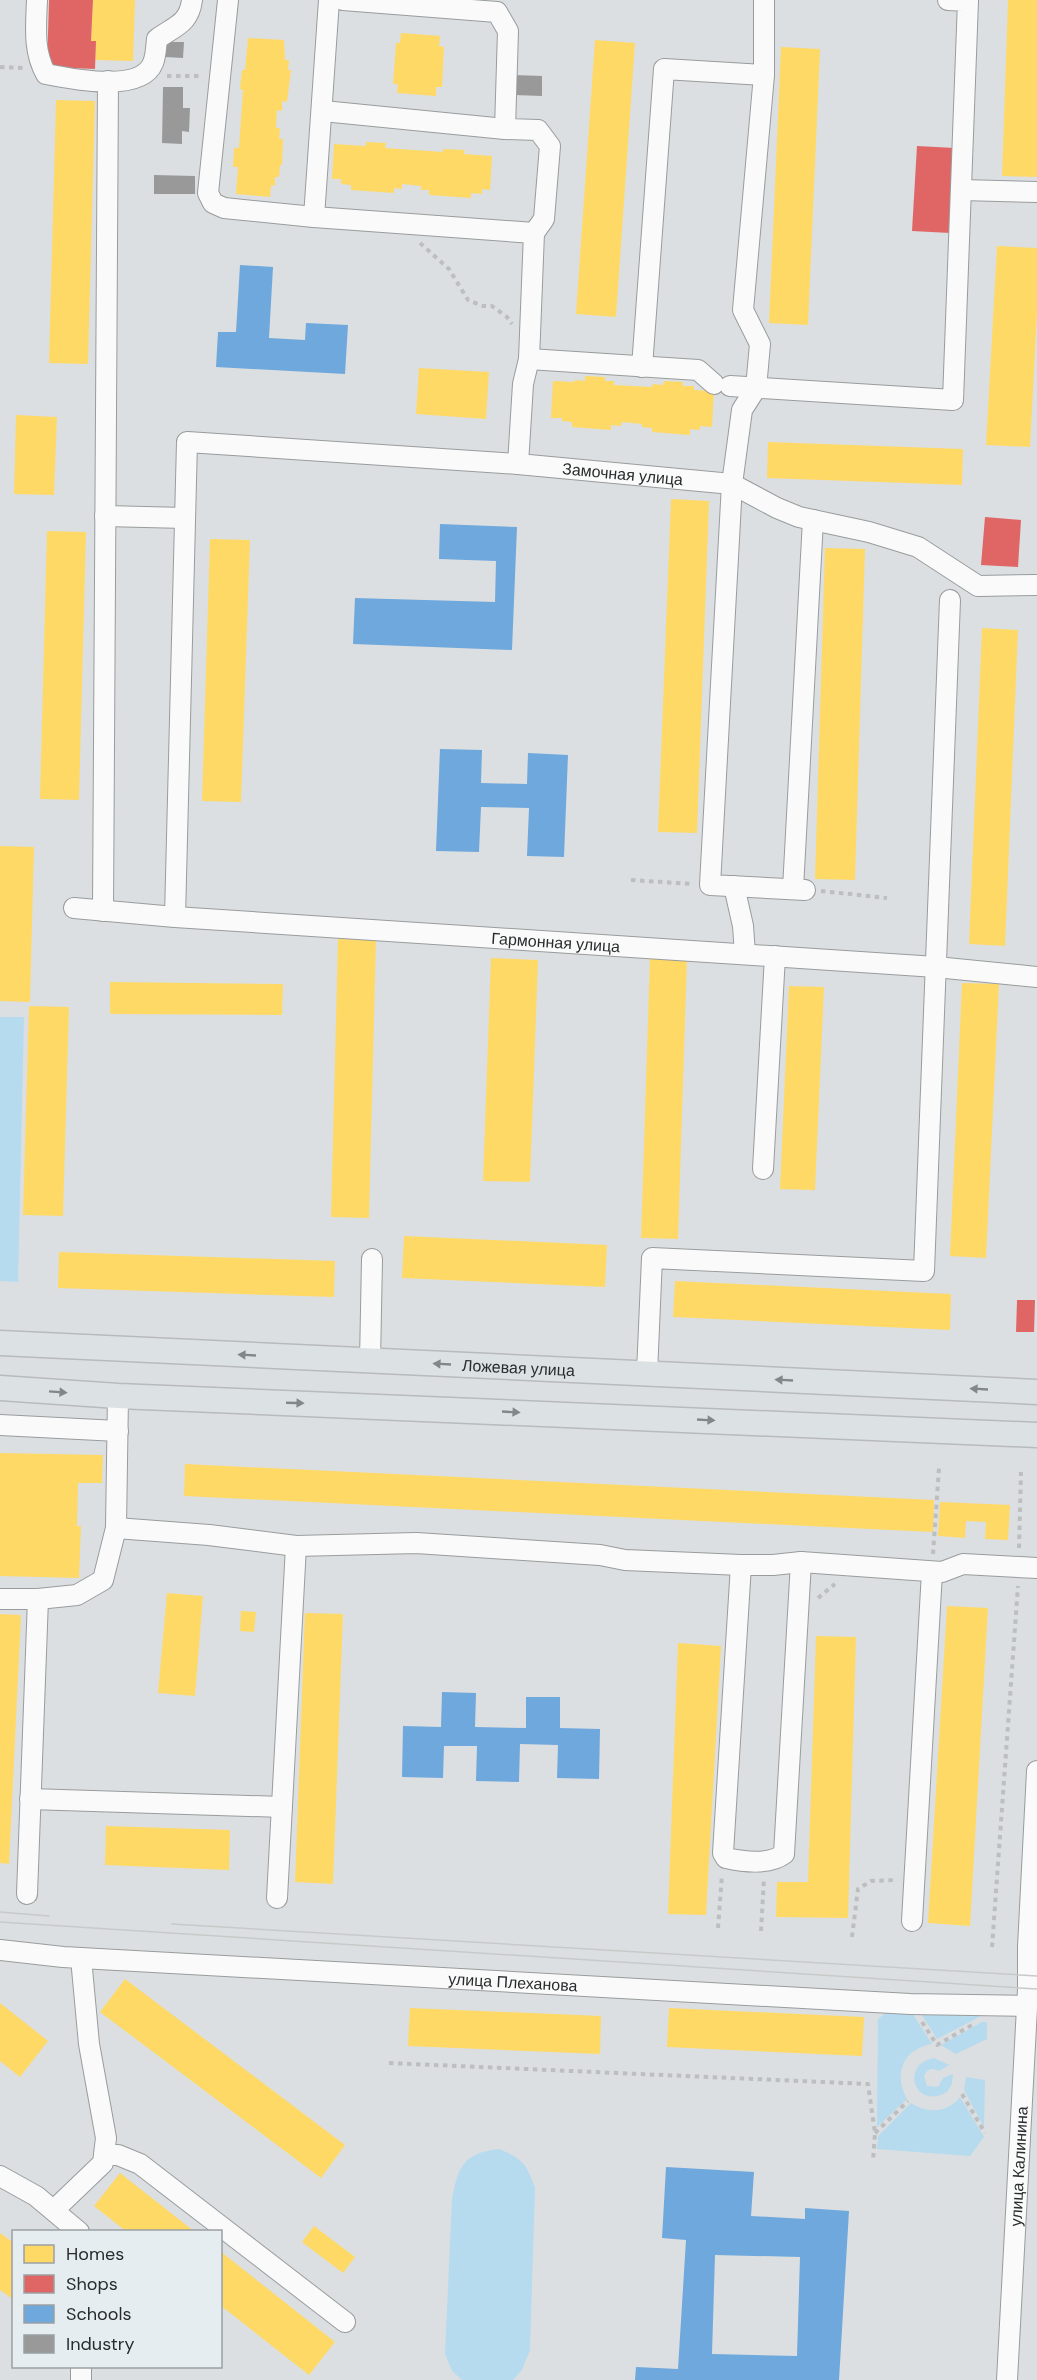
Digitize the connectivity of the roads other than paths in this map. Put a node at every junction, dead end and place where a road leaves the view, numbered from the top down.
1 (37, 0) edge
2 (192, 0) edge
3 (228, 0) edge
4 (329, 0) edge
5 (343, 0) edge
6 (764, 0) edge
7 (948, 0) edge
8 (764, 75) junction
9 (108, 81) junction
10 (323, 111) junction
11 (505, 129) junction
12 (961, 190) junction
13 (1037, 192) edge
14 (314, 217) junction
15 (534, 232) junction
16 (529, 356) junction
17 (642, 367) junction
18 (756, 387) junction
19 (518, 464) junction
20 (732, 484) junction
21 (105, 516) junction
22 (185, 518) junction
23 (813, 520) junction
24 (1037, 585) edge
25 (950, 600) dead end
26 (734, 886) junction
27 (74, 908) dead end
28 (103, 911) junction
29 (175, 917) junction
30 (745, 954) junction
31 (775, 956) junction
32 (936, 967) junction
33 (1037, 977) edge
34 (763, 1169) dead end
35 (372, 1259) dead end
36 (0, 1343) edge
37 (370, 1360) junction
38 (647, 1373) junction
39 (0, 1388) edge
40 (1037, 1392) edge
41 (118, 1396) junction
42 (0, 1425) edge
43 (118, 1431) junction
44 (1037, 1435) edge
45 (116, 1528) junction
46 (296, 1546) junction
47 (801, 1562) junction
48 (741, 1565) junction
49 (1028, 1567) edge
50 (932, 1572) junction
51 (0, 1599) edge
52 (38, 1599) junction
53 (1037, 1771) edge
54 (30, 1799) junction
55 (282, 1807) junction
56 (27, 1894) dead end
57 (277, 1898) dead end
58 (912, 1921) dead end
59 (0, 1950) edge
60 (81, 1958) junction
61 (1033, 1968) edge
62 (1027, 2006) junction
63 (104, 2155) junction
64 (0, 2176) edge
65 (54, 2210) junction
66 (77, 2230) edge
67 (345, 2322) dead end
68 (1007, 2380) edge

1 - 9 street
2 - 9 street
3 - 14 street
4 - 10 street
5 - 11 street
6 - 8 street
7 - 12 street
8 - 17 street
8 - 18 street
9 - 21 street
10 - 11 street
10 - 14 street
11 - 15 street
12 - 13 street
12 - 18 street
14 - 15 street
15 - 16 street
16 - 17 street
16 - 19 street
17 - 18 street
18 - 20 street
19 - 20 street, Замочная улица
19 - 22 street, Замочная улица
20 - 23 street, Замочная улица
20 - 26 street
21 - 22 street
21 - 28 street
22 - 29 street
23 - 24 street, Замочная улица
23 - 26 street
25 - 32 street
26 - 30 street
27 - 28 street, Гармонная улица
28 - 29 street, Гармонная улица
29 - 30 street, Гармонная улица
30 - 31 street, Гармонная улица
31 - 32 street, Гармонная улица
31 - 34 street
32 - 33 street, Гармонная улица
32 - 38 street
35 - 37 street
37 -> 36 main road, Ложевая улица
38 -> 37 main road, Ложевая улица
40 -> 38 main road, Ложевая улица
39 -> 41 main road
41 - 43 street
41 -> 44 main road
42 - 43 street
43 - 45 street
45 - 46 street
45 - 52 street
46 - 48 street
46 - 55 street
47 - 48 street
47 - 48 street
47 - 50 street
49 - 50 street
50 - 58 street
51 - 52 street
52 - 54 street
53 - 61 street, улица Калинина
54 - 55 street
54 - 56 street
55 - 57 street
59 - 60 street, улица Плеханова
60 - 62 street, улица Плеханова
60 - 63 street
61 - 62 street, улица Калинина
62 - 68 street, улица Калинина
63 - 65 street
63 - 67 street
64 - 65 street
65 - 66 street

